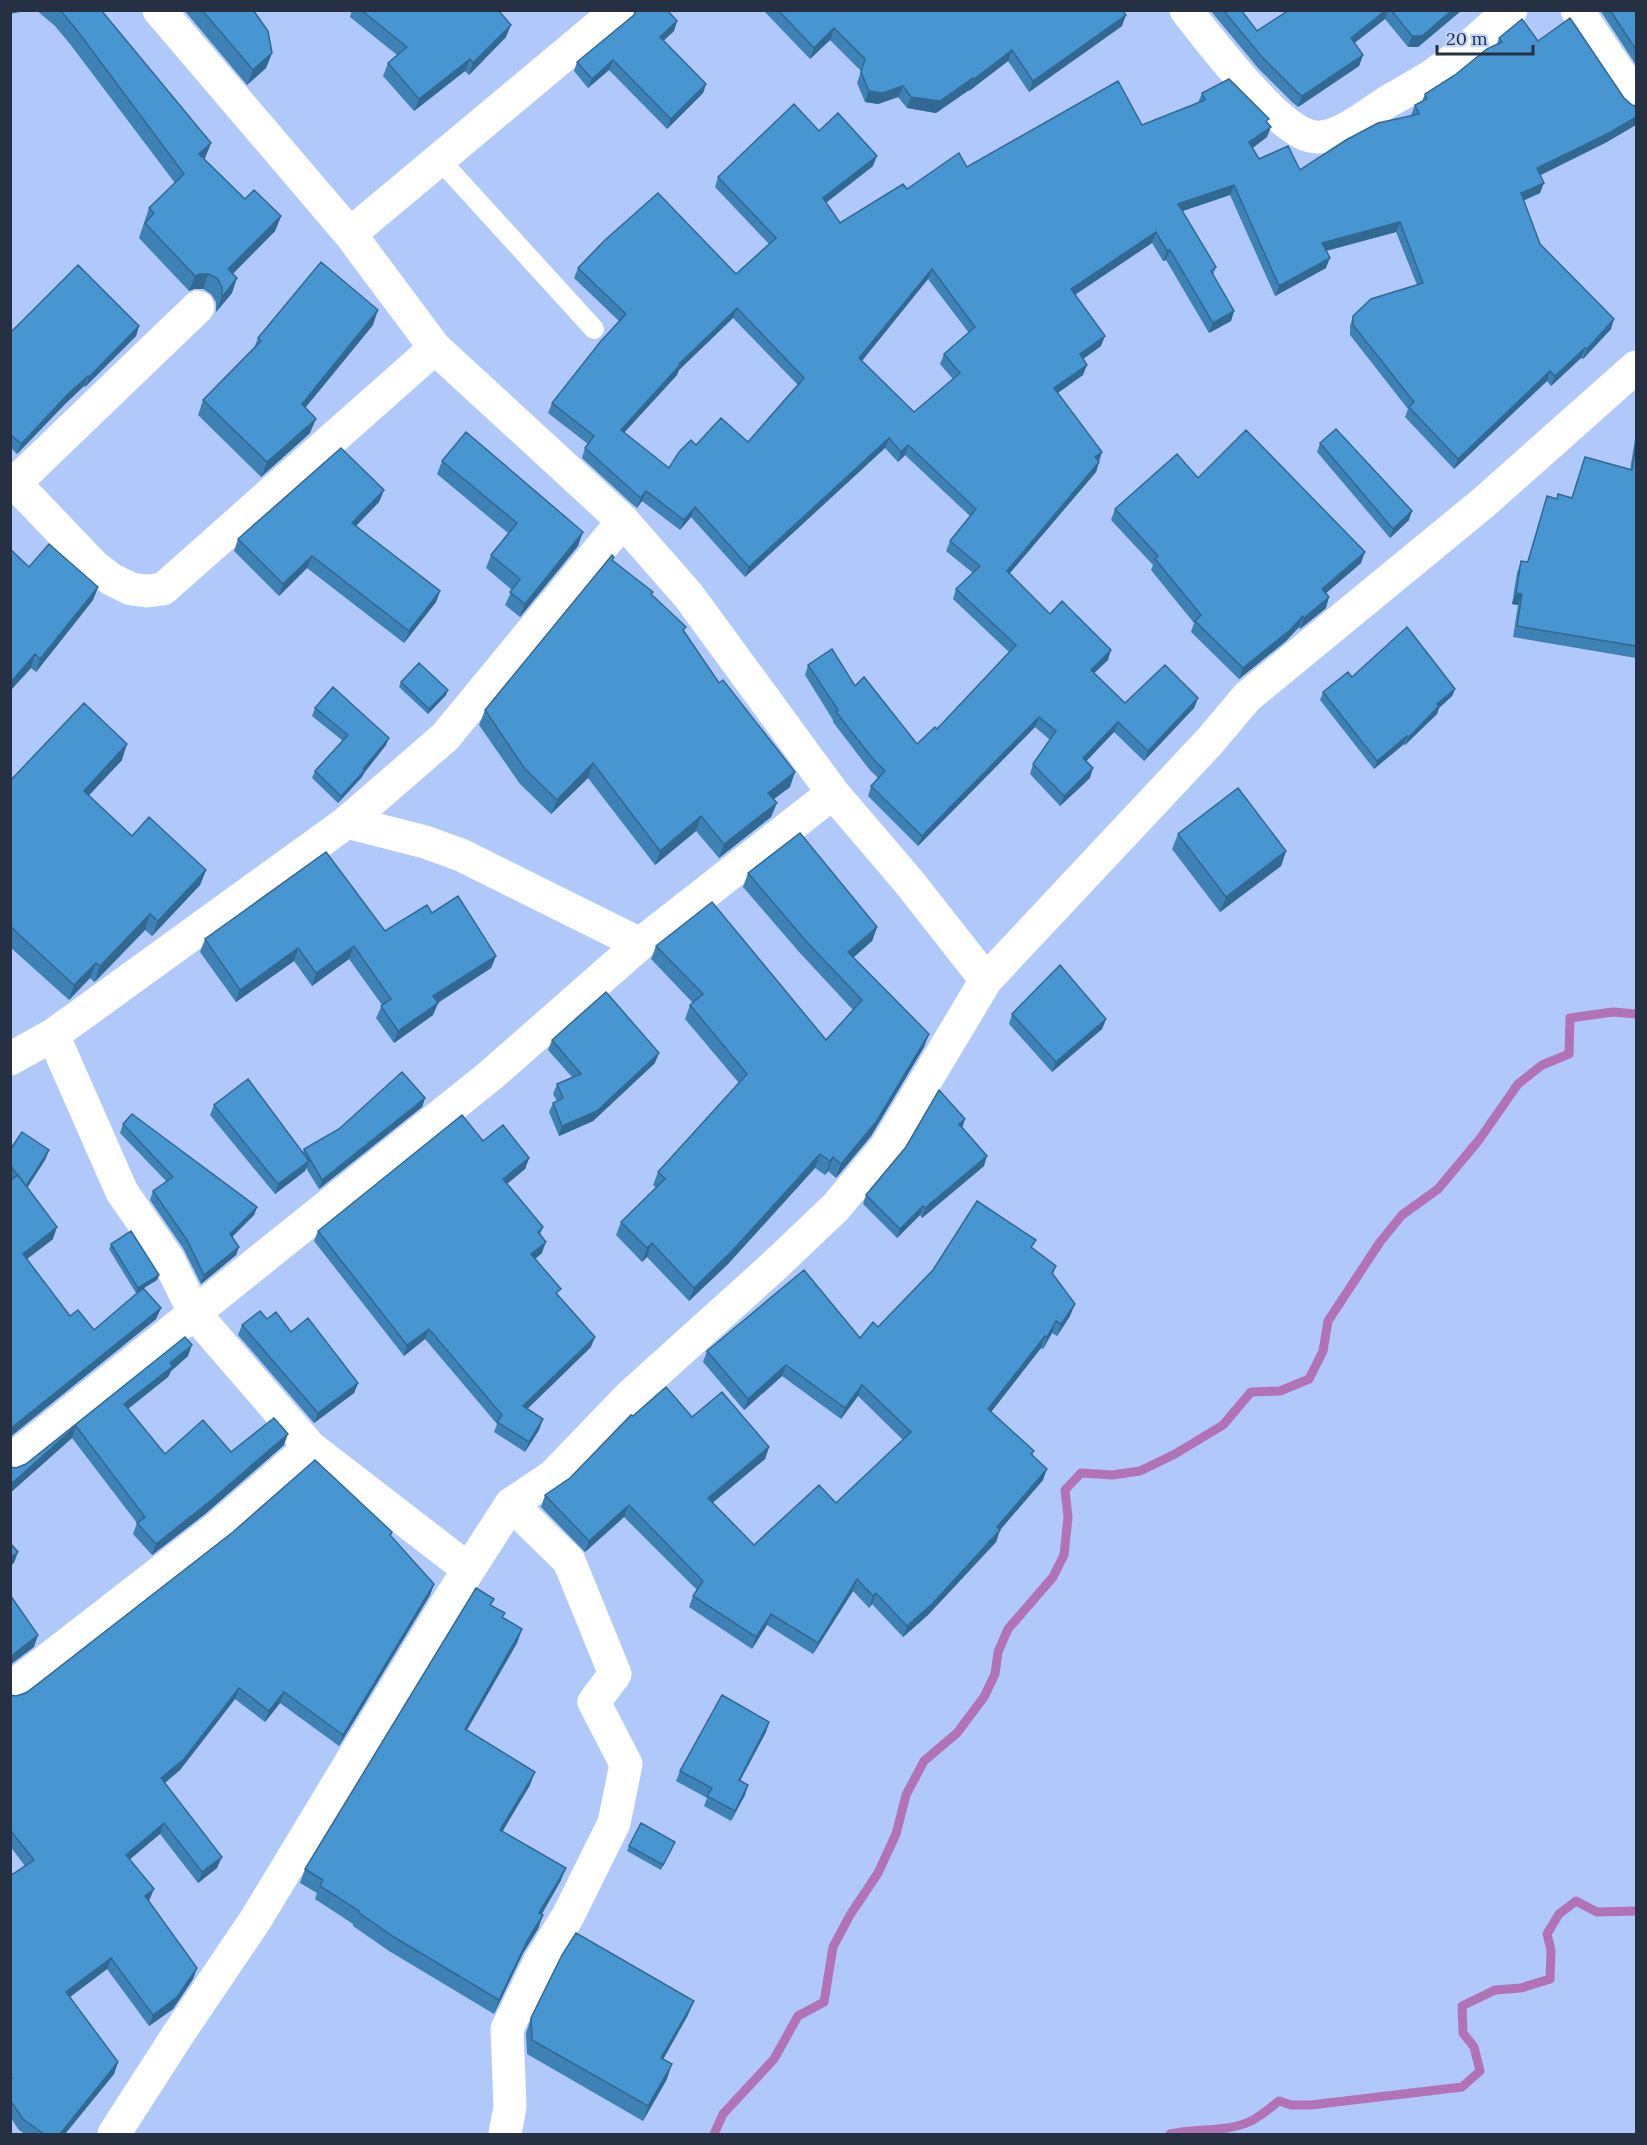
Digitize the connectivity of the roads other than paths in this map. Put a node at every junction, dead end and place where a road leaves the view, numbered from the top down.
1 (159, 10) edge
2 (618, 10) edge
3 (1186, 10) edge
4 (1511, 10) edge
5 (1577, 10) edge
6 (1636, 98) edge
7 (440, 160) junction
8 (350, 234) junction
9 (198, 307) dead end
10 (594, 329) dead end
11 (435, 348) junction
12 (1636, 367) edge
13 (13, 480) edge
14 (623, 521) junction
15 (833, 793) junction
16 (347, 822) junction
17 (640, 944) junction
18 (986, 980) junction
19 (53, 1035) junction
20 (10, 1059) edge
21 (195, 1314) junction
22 (310, 1448) junction
23 (10, 1461) edge
24 (511, 1504) junction
25 (468, 1569) junction
26 (10, 1689) edge
27 (114, 2134) edge
28 (505, 2134) edge

1 - 8 street
2 - 7 street
3 - 4 street
5 - 6 street
7 - 8 street
7 - 10 lane
8 - 11 street
9 - 13 street
11 - 13 street
11 - 14 street
12 - 18 street
14 - 15 street
14 - 16 street
15 - 17 street
15 - 18 street
16 - 17 street
16 - 19 street
17 - 21 street
18 - 24 street
19 - 20 street
19 - 21 street
21 - 22 street
21 - 23 street
22 - 25 street
22 - 26 street
24 - 25 street
24 - 28 street
25 - 27 street

